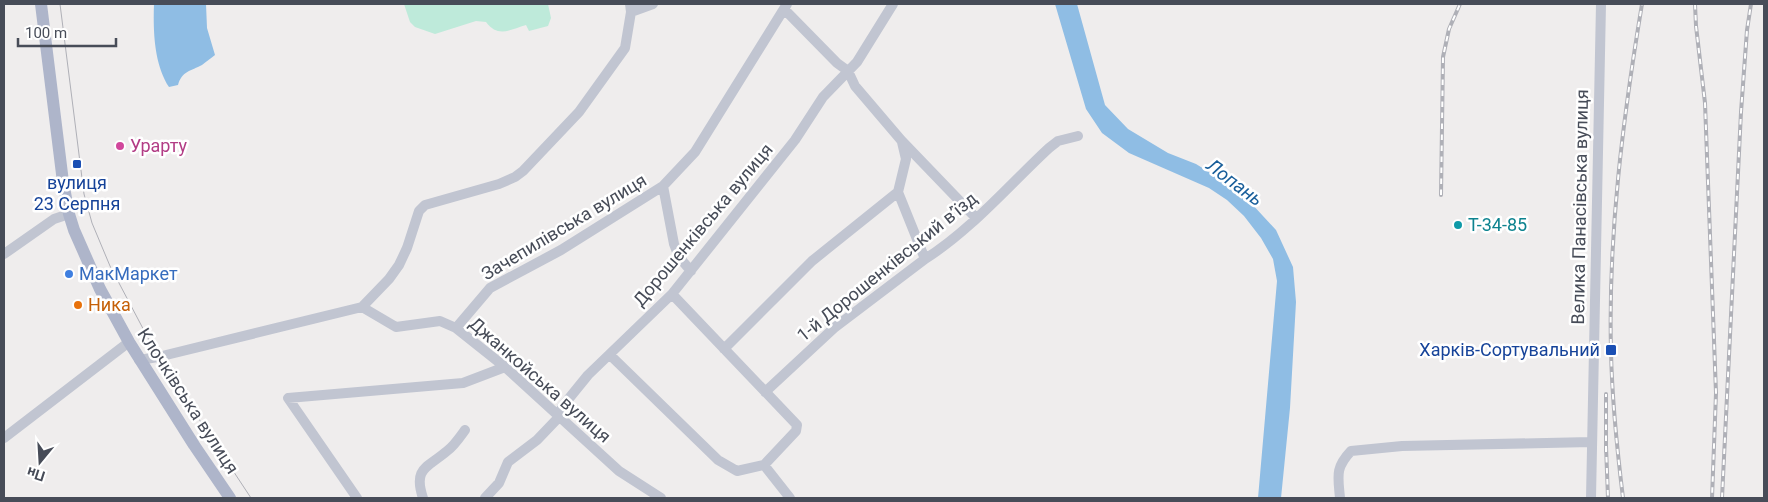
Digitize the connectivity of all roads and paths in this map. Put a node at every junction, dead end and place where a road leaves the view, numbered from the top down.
1 (41, 4) edge
2 (653, 4) edge
3 (893, 4) edge
4 (1600, 4) edge
5 (785, 7) edge
6 (631, 8) edge
7 (848, 71) junction
8 (1078, 136) dead end
9 (901, 140) junction
10 (663, 186) junction
11 (898, 192) junction
12 (69, 214) junction
13 (976, 218) junction
14 (4, 254) edge
15 (925, 259) junction
16 (691, 270) junction
17 (672, 294) junction
18 (362, 307) junction
19 (456, 328) junction
20 (129, 342) junction
21 (724, 349) junction
22 (610, 354) junction
23 (139, 360) junction
24 (505, 366) junction
25 (765, 392) junction
26 (559, 417) junction
27 (465, 430) dead end
28 (4, 438) edge
29 (1591, 442) junction
30 (764, 465) junction
31 (230, 498) edge
32 (357, 498) edge
33 (423, 498) edge
34 (486, 498) edge
35 (661, 498) edge
36 (790, 498) edge
37 (1340, 498) edge
38 (1591, 498) edge

1 - 12 main road, Клочківська вулиця
2 - 6 street
3 - 7 street, Дорошенківська вулиця
4 - 29 street, Велика Панасівська вулиця
5 - 7 street
5 - 10 street, Зачепилівська вулиця
6 - 18 street
7 - 9 street
7 - 16 street, Дорошенківська вулиця
8 - 13 street, 1-й Дорошенківський в’їзд
9 - 11 street
9 - 13 street
10 - 16 street
10 - 19 street, Зачепилівська вулиця
11 - 15 street
11 - 21 street
12 - 14 street
12 - 20 main road, Клочківська вулиця
13 - 15 street, 1-й Дорошенківський в’їзд
15 - 25 street, 1-й Дорошенківський в’їзд
16 - 17 street, Дорошенківська вулиця
17 - 21 street
17 - 22 street, Дорошенківська вулиця
18 - 19 street, Джанкойська вулиця
18 - 23 street
19 - 24 street, Джанкойська вулиця
20 - 23 main road, Клочківська вулиця
20 - 28 street
21 - 25 street
22 - 26 street, Дорошенківська вулиця
22 - 30 street
23 - 31 main road, Клочківська вулиця
24 - 26 street, Джанкойська вулиця
24 - 32 street
25 - 30 street
26 - 34 street, Дорошенківська вулиця
26 - 35 street, Джанкойська вулиця
27 - 33 street
29 - 37 street
29 - 38 street, Велика Панасівська вулиця
30 - 36 street

